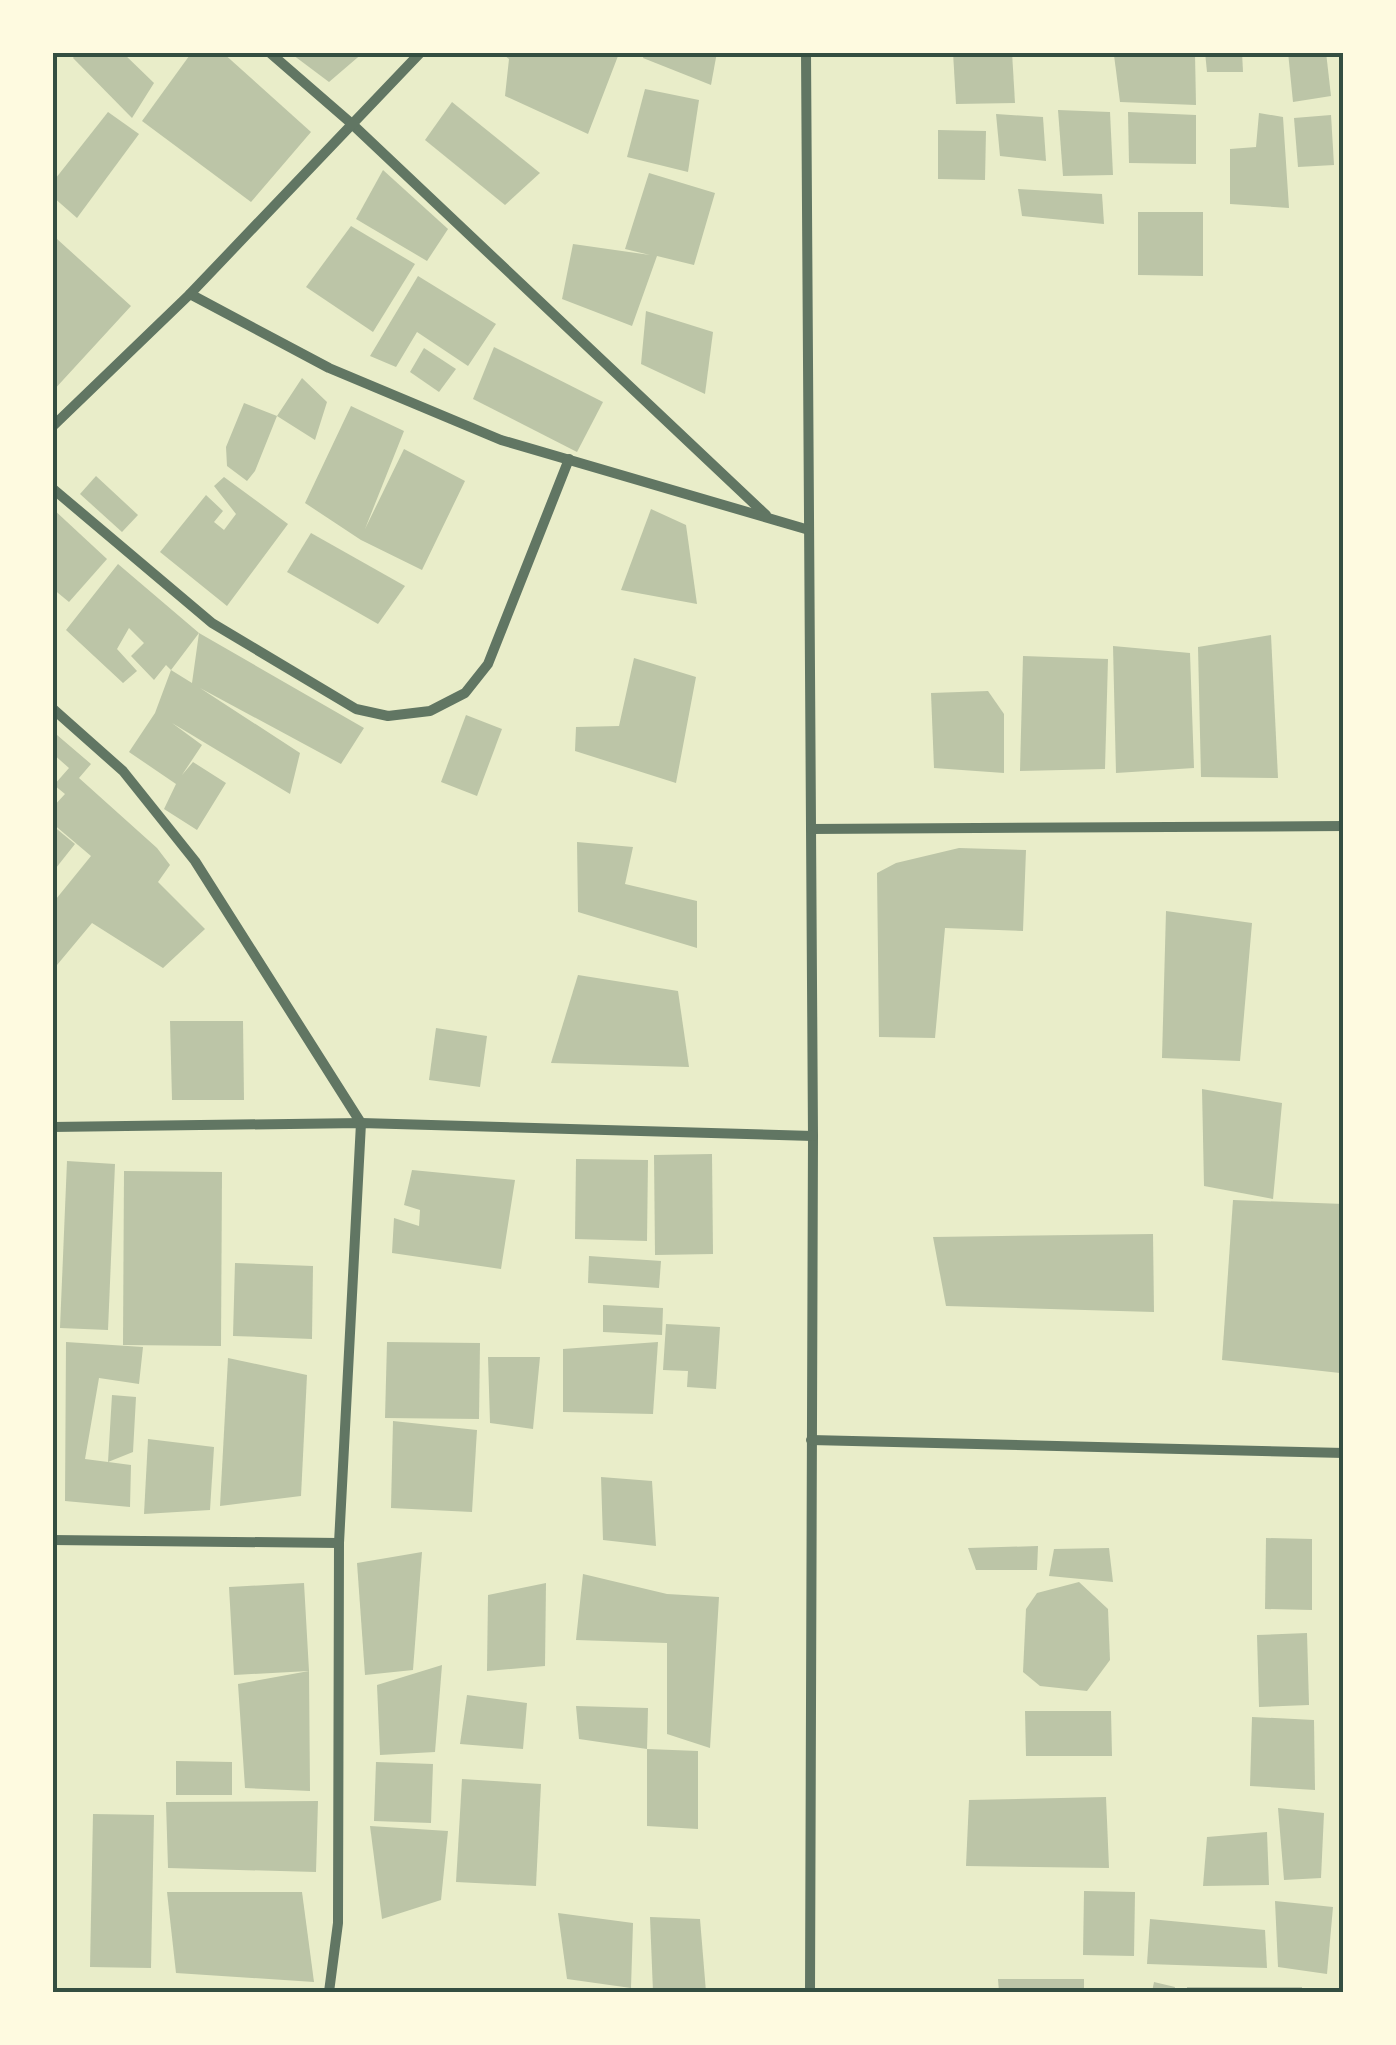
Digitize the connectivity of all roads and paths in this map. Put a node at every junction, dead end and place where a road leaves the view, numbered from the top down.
1 (269, 52) edge
2 (421, 52) edge
3 (806, 52) edge
4 (352, 124) junction
5 (190, 294) junction
6 (52, 427) edge
7 (569, 459) junction
8 (52, 488) edge
9 (768, 518) junction
10 (809, 530) junction
11 (52, 708) edge
12 (1344, 826) edge
13 (811, 829) junction
14 (361, 1123) junction
15 (52, 1127) edge
16 (813, 1136) junction
17 (811, 1440) junction
18 (1344, 1452) edge
19 (52, 1540) edge
20 (339, 1543) junction
21 (329, 1992) edge
22 (810, 1992) edge

1 - 4 street
2 - 4 street
3 - 10 street
4 - 5 street
4 - 9 street
5 - 6 street
5 - 7 street
7 - 8 street
7 - 9 street
9 - 10 street
10 - 13 street
11 - 14 street
12 - 13 street
13 - 16 street
14 - 15 street
14 - 16 street
14 - 20 street
16 - 17 street
17 - 18 street
17 - 22 street
19 - 20 street
20 - 21 street

